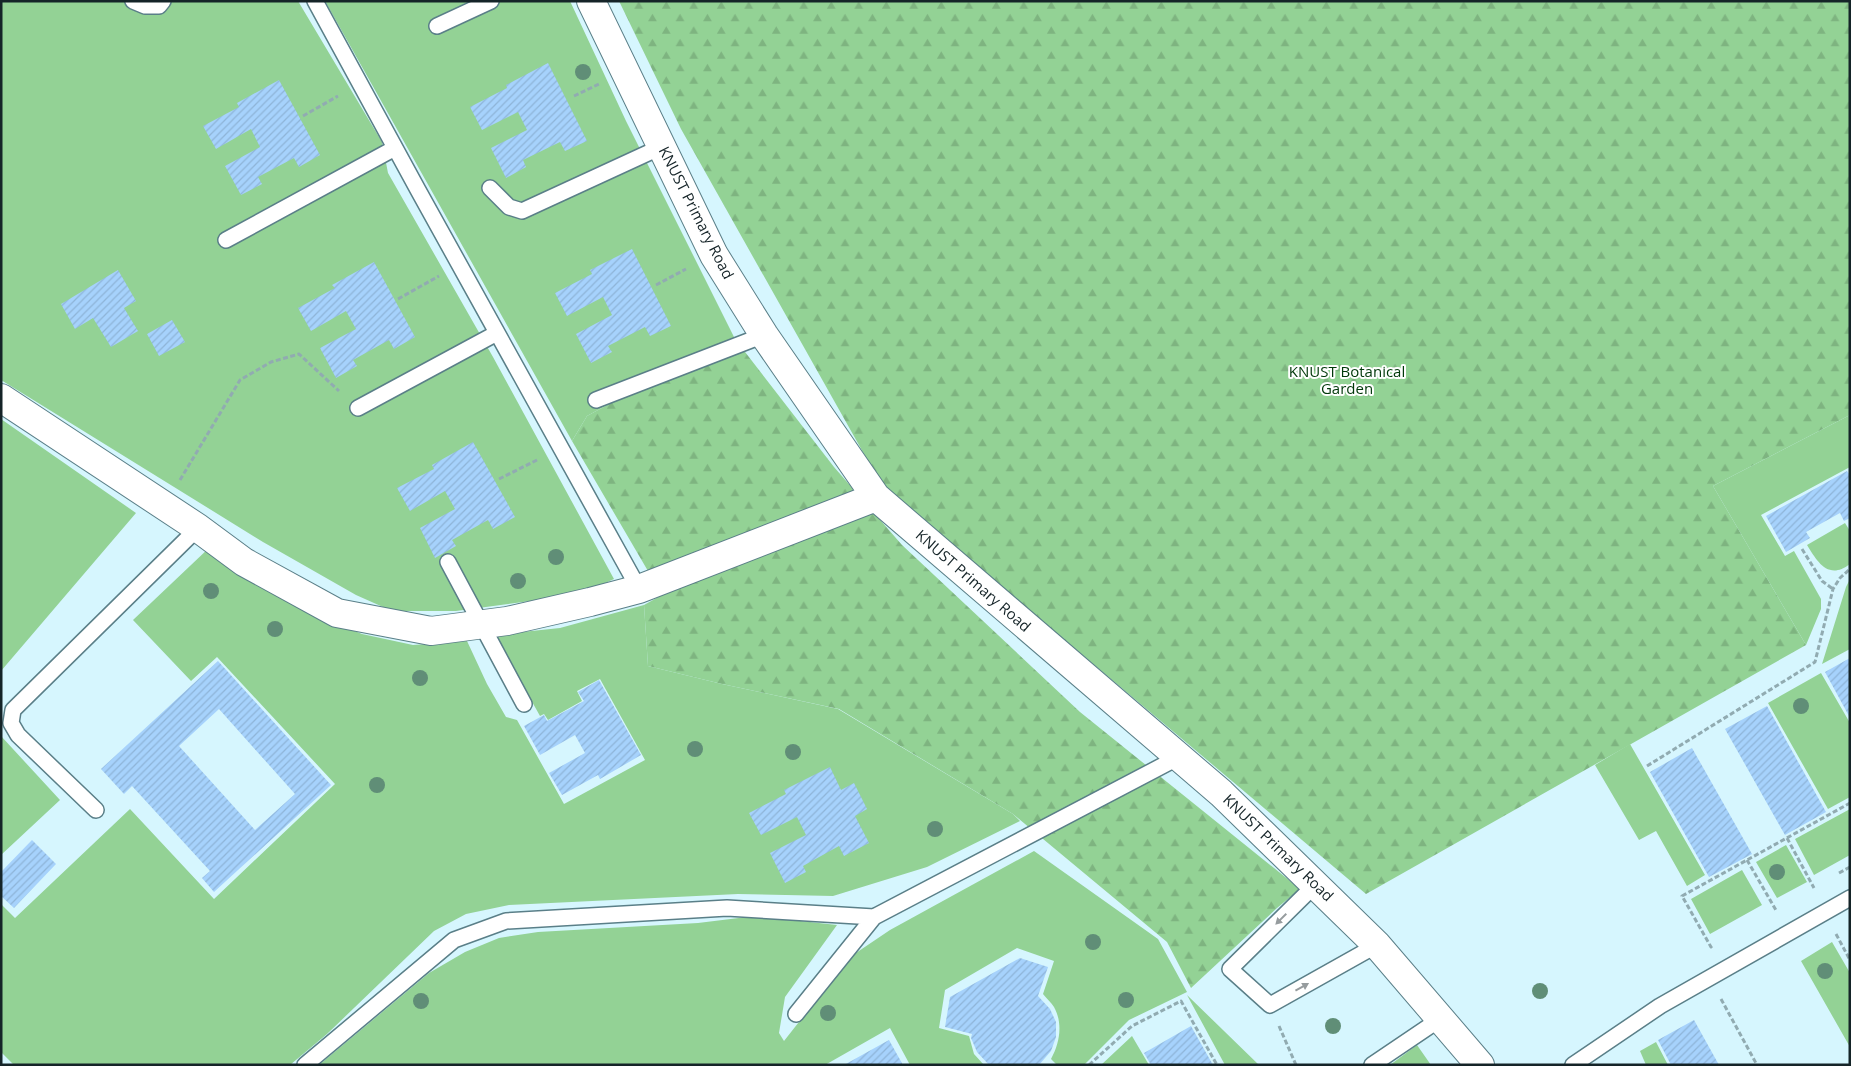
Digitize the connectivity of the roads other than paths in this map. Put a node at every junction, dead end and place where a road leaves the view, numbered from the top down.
1 (133, 1) edge
2 (163, 1) edge
3 (315, 1) edge
4 (492, 1) edge
5 (591, 1) edge
6 (437, 26) dead end
7 (661, 146) junction
8 (396, 148) junction
9 (490, 188) dead end
10 (226, 240) dead end
11 (497, 334) junction
12 (764, 335) junction
13 (1, 398) edge
14 (596, 400) dead end
15 (358, 408) road end
16 (876, 497) junction
17 (198, 528) junction
18 (448, 562) dead end
19 (640, 589) junction
20 (481, 625) junction
21 (524, 704) dead end
22 (1179, 757) junction
23 (96, 810) dead end
24 (1315, 885) junction
25 (1850, 898) edge
26 (874, 917) junction
27 (1377, 945) junction
28 (796, 1014) dead end
29 (1440, 1019) junction
30 (1580, 1063) edge
31 (305, 1065) edge
32 (1372, 1065) edge
33 (1480, 1065) edge

1 - 2 lane
3 - 8 lane
4 - 6 lane
5 - 7 street, KNUST Primary Road
7 - 9 lane
7 - 12 street, KNUST Primary Road
8 - 10 lane
8 - 11 lane
11 - 15 lane
11 - 19 lane
12 - 14 lane
12 - 16 street, KNUST Primary Road
13 - 17 street
16 - 19 street
16 - 22 street, KNUST Primary Road
17 - 20 street
17 - 23 lane
18 - 20 lane
19 - 20 street
20 - 21 lane
22 - 24 street, KNUST Primary Road
22 - 26 lane
24 - 27 street, KNUST Primary Road
24 -> 27 lane
25 - 30 lane
26 - 28 lane
26 - 31 lane
27 - 29 street, KNUST Primary Road
29 - 32 lane
29 - 33 street, KNUST Primary Road

